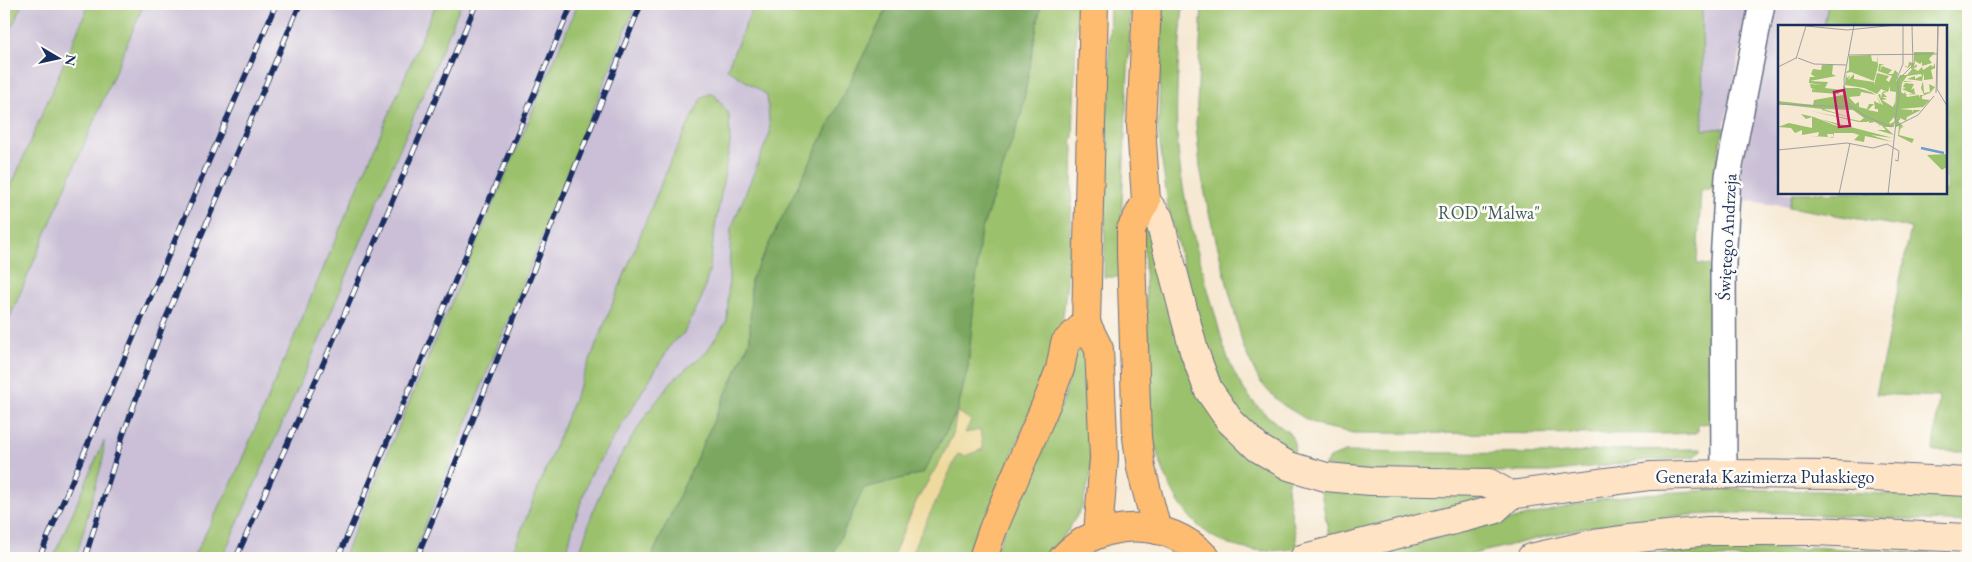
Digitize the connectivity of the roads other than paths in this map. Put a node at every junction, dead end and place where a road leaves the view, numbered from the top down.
1 (1094, 4) edge
2 (1147, 4) edge
3 (1762, 4) edge
4 (1146, 201) junction
5 (1086, 323) junction
6 (1724, 474) junction
7 (1968, 482) edge
8 (1510, 495) junction
9 (1157, 530) junction
10 (1098, 534) junction
11 (1968, 538) edge
12 (983, 558) edge
13 (1063, 558) edge
14 (1206, 558) edge
15 (1304, 558) edge
16 (1531, 558) edge

1 - 5 main road
2 - 4 main road
3 - 6 street, Świętego Andrzeja
4 - 8 main road
4 - 9 main road
5 - 10 main road
5 - 12 main road
6 - 7 main road, Generała Kazimierza Pułaskiego
6 - 8 main road, Generała Kazimierza Pułaskiego
8 - 15 main road
9 - 10 main road
9 - 14 main road
10 - 13 main road
11 - 16 main road

